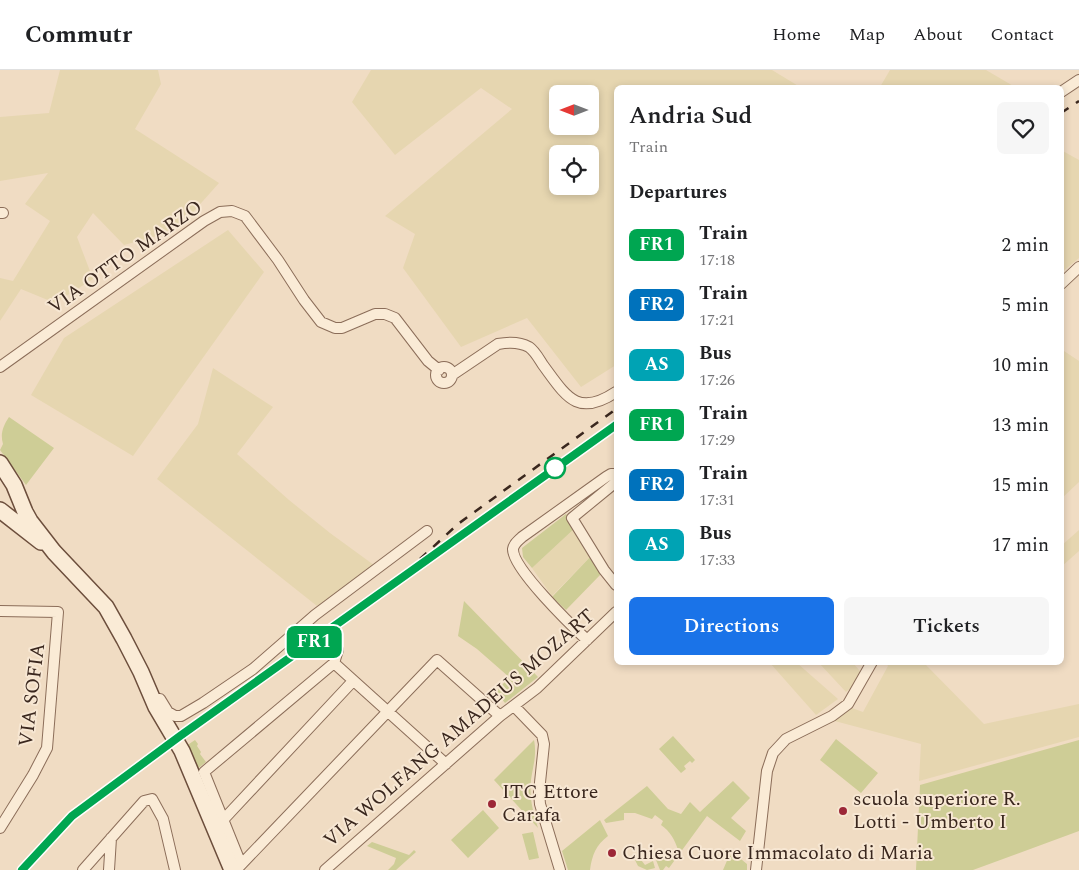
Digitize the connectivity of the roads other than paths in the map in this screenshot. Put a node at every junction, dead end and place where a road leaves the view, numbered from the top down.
1 (1079, 80) edge
2 (1064, 90) edge
3 (1079, 267) edge
4 (1064, 281) edge
5 (0, 367) edge
6 (614, 393) edge
7 (0, 462) edge
8 (614, 474) edge
9 (614, 484) edge
10 (17, 490) junction
11 (0, 509) edge
12 (427, 530) dead end
13 (54, 552) junction
14 (614, 582) edge
15 (0, 611) edge
16 (614, 614) edge
17 (331, 636) dead end
18 (587, 640) junction
19 (334, 663) junction
20 (870, 665) edge
21 (353, 681) junction
22 (152, 698) junction
23 (514, 706) junction
24 (388, 713) junction
25 (500, 716) junction
26 (446, 764) junction
27 (219, 822) junction
28 (1, 824) edge
29 (111, 838) junction
30 (236, 868) edge
31 (83, 870) edge
32 (109, 870) edge
33 (175, 870) edge
34 (325, 870) edge
35 (560, 870) edge
36 (756, 870) edge

1 - 2 street
3 - 4 street
5 - 6 street, VIA OTTO MARZO
7 - 10 main road
8 - 18 street
9 - 14 street
10 - 11 main road
10 - 13 main road
11 - 13 main road
12 - 22 street
13 - 22 main road
15 - 28 street, VIA SOFIA
16 - 18 street, VIA WOLFANG AMADEUS MOZART
17 - 19 street
18 - 23 street, VIA WOLFANG AMADEUS MOZART
19 - 21 street
19 - 27 street
20 - 36 street
21 - 24 street
21 - 27 street
22 - 27 main road
23 - 25 street, VIA WOLFANG AMADEUS MOZART
23 - 35 street
24 - 25 street
24 - 26 street
24 - 30 street
25 - 26 street, VIA WOLFANG AMADEUS MOZART
26 - 34 street, VIA WOLFANG AMADEUS MOZART
27 - 30 main road
29 - 31 street
29 - 32 street
29 - 33 street

